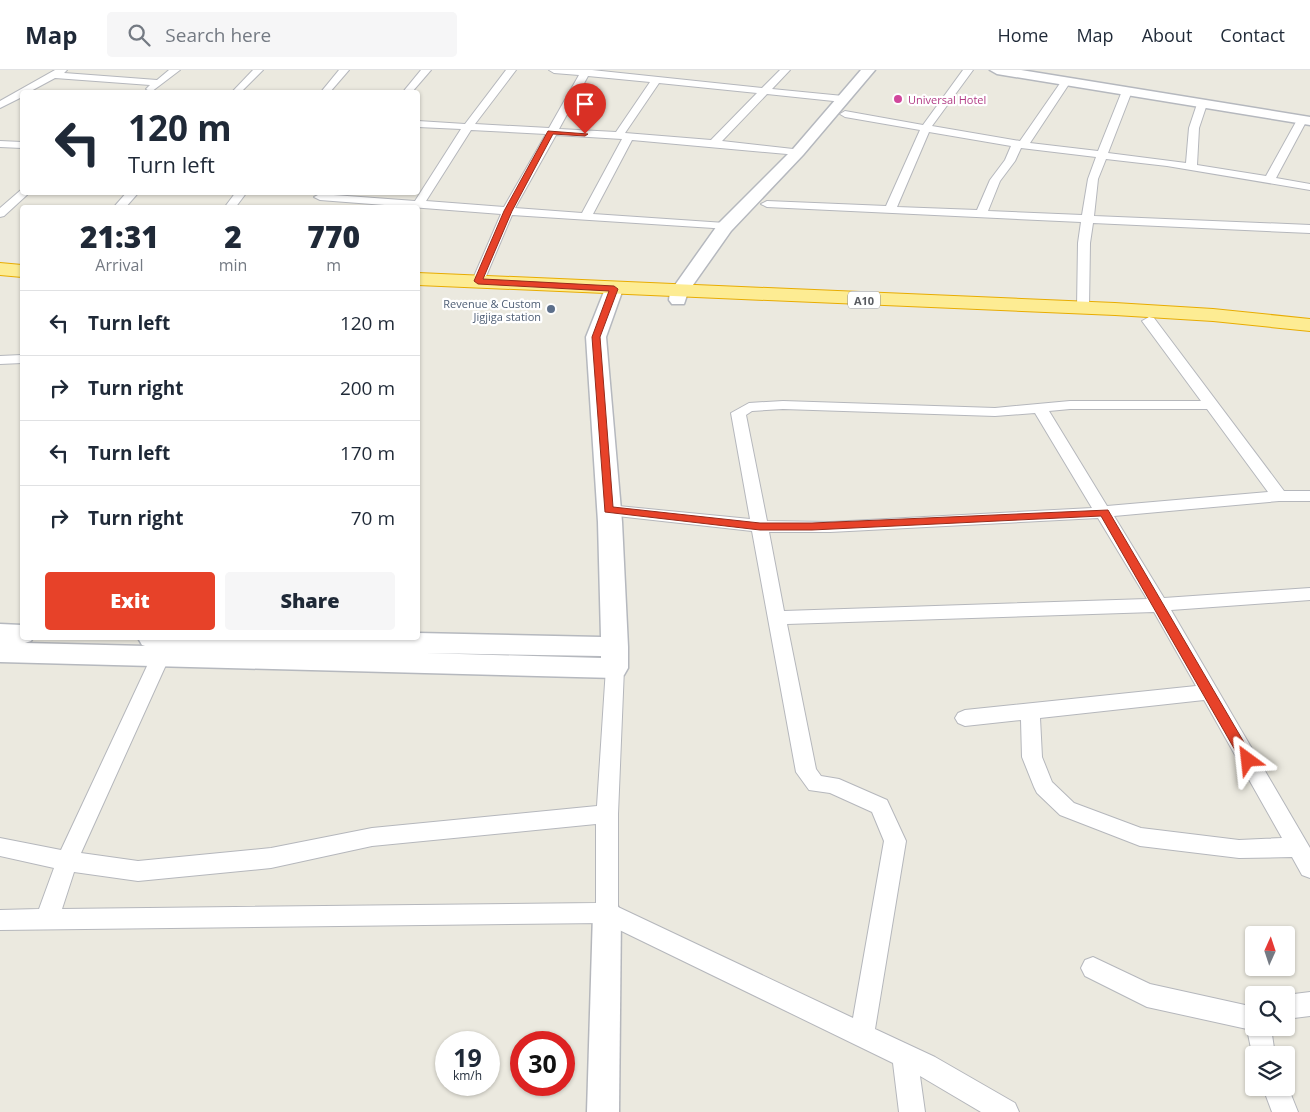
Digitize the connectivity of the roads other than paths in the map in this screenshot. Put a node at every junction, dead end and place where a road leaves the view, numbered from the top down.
1 (175, 70) edge
2 (258, 70) edge
3 (344, 70) edge
4 (426, 70) edge
5 (511, 70) edge
6 (554, 70) edge
7 (785, 70) edge
8 (868, 70) edge
9 (881, 70) edge
10 (968, 70) edge
11 (997, 70) edge
12 (587, 71) edge
13 (59, 72) edge
14 (656, 79) junction
15 (1066, 81) junction
16 (158, 83) junction
17 (28, 90) edge
18 (149, 90) edge
19 (238, 90) edge
20 (327, 90) edge
21 (409, 90) edge
22 (767, 91) junction
23 (1126, 91) junction
24 (20, 95) edge
25 (1202, 104) junction
26 (0, 105) edge
27 (844, 106) junction
28 (1306, 121) edge
29 (420, 124) edge
30 (468, 127) junction
31 (925, 129) junction
32 (550, 132) junction
33 (624, 135) junction
34 (715, 142) junction
35 (0, 144) edge
36 (1020, 144) junction
37 (20, 146) edge
38 (798, 152) junction
39 (1102, 155) junction
40 (1191, 167) junction
41 (1270, 180) junction
42 (1310, 187) edge
43 (21, 195) edge
44 (131, 195) edge
45 (240, 195) edge
46 (322, 195) edge
47 (419, 204) junction
48 (767, 204) junction
49 (121, 205) edge
50 (231, 205) edge
51 (890, 210) junction
52 (508, 211) junction
53 (0, 214) edge
54 (981, 214) junction
55 (587, 215) junction
56 (1087, 219) junction
57 (748, 226) dead end
58 (725, 227) junction
59 (1310, 229) edge
60 (730, 248) dead end
61 (0, 260) edge
62 (20, 260) edge
63 (0, 269) edge
64 (20, 270) edge
65 (420, 279) edge
66 (478, 281) junction
67 (420, 290) edge
68 (612, 294) junction
69 (688, 297) junction
70 (1083, 308) junction
71 (1149, 321) junction
72 (1310, 325) edge
73 (1310, 335) edge
74 (20, 359) edge
75 (0, 360) edge
76 (1211, 405) junction
77 (1040, 408) junction
78 (1279, 496) junction
79 (1310, 496) edge
80 (608, 510) junction
81 (1104, 512) junction
82 (760, 526) junction
83 (1310, 594) edge
84 (1159, 605) junction
85 (778, 618) junction
86 (0, 634) edge
87 (20, 634) edge
88 (156, 647) edge
89 (0, 652) edge
90 (615, 657) junction
91 (1208, 692) junction
92 (1030, 711) junction
93 (965, 718) dead end
94 (607, 814) junction
95 (0, 847) edge
96 (1305, 858) edge
97 (66, 861) junction
98 (607, 913) junction
99 (0, 920) edge
100 (47, 920) junction
101 (1093, 968) dead end
102 (1310, 1004) edge
103 (1295, 1006) edge
104 (1245, 1017) edge
105 (862, 1035) junction
106 (904, 1055) junction
107 (1279, 1096) edge
108 (603, 1112) edge
109 (912, 1112) edge
110 (1006, 1112) edge
111 (1285, 1112) edge

1 - 16 street
2 - 19 street
3 - 20 street
4 - 21 street
5 - 30 street
6 - 12 street
7 - 22 street
8 - 27 main road
9 - 27 main road
10 - 31 street
11 - 15 main road
12 - 14 street
12 - 32 street
13 - 16 street
13 - 17 street
14 - 22 street
14 - 33 street
15 - 23 main road
15 - 36 street
16 - 18 street
22 - 27 street
22 - 34 street
23 - 25 main road
23 - 39 street
24 - 26 street
25 - 28 main road
25 - 40 street
27 - 31 street
27 - 38 main road
27 - 48 main road
28 - 41 street
29 - 30 street
30 - 32 street
30 - 47 street
31 - 36 street
31 - 51 street
32 - 33 street
32 - 52 street
33 - 34 street
33 - 55 street
34 - 38 street
35 - 37 street
36 - 39 street
36 - 54 street
38 - 58 main road
39 - 40 street
39 - 56 street
40 - 41 street
41 - 42 street
43 - 53 street
44 - 49 street
45 - 50 street
46 - 47 street
47 - 52 street
48 - 51 street
48 - 57 main road
51 - 54 street
52 - 55 street
52 - 66 street
54 - 56 street
55 - 58 street
56 - 59 street
56 - 70 street
58 - 69 main road
60 - 69 main road
61 - 62 highway
63 - 64 highway
65 - 66 highway, A10
66 - 68 highway, A10
67 - 68 highway, A10
68 - 69 highway, A10
68 - 80 main road
69 - 70 highway, A10
69 - 71 highway, A10
70 - 72 highway, A10
71 - 73 highway, A10
71 - 76 street
74 - 75 street
76 - 77 street
76 - 78 street
77 - 81 street
77 - 82 street
78 - 79 street
78 - 81 street
80 - 82 street
80 - 90 main road
81 - 82 street
81 - 84 street
82 - 85 street
83 - 84 street
84 - 85 street
84 - 91 street
85 - 105 street
86 - 87 main road
88 - 89 main road
88 - 90 main road
88 - 97 street
90 - 94 street
91 - 92 street
91 - 96 street
92 - 93 street
92 - 96 street
94 - 97 street
94 - 98 street
95 - 97 street
97 - 100 street
98 - 100 street
98 - 105 street
98 - 108 street
99 - 100 street
101 - 104 street
102 - 103 street
105 - 106 street
106 - 109 street
106 - 110 street
107 - 111 street

